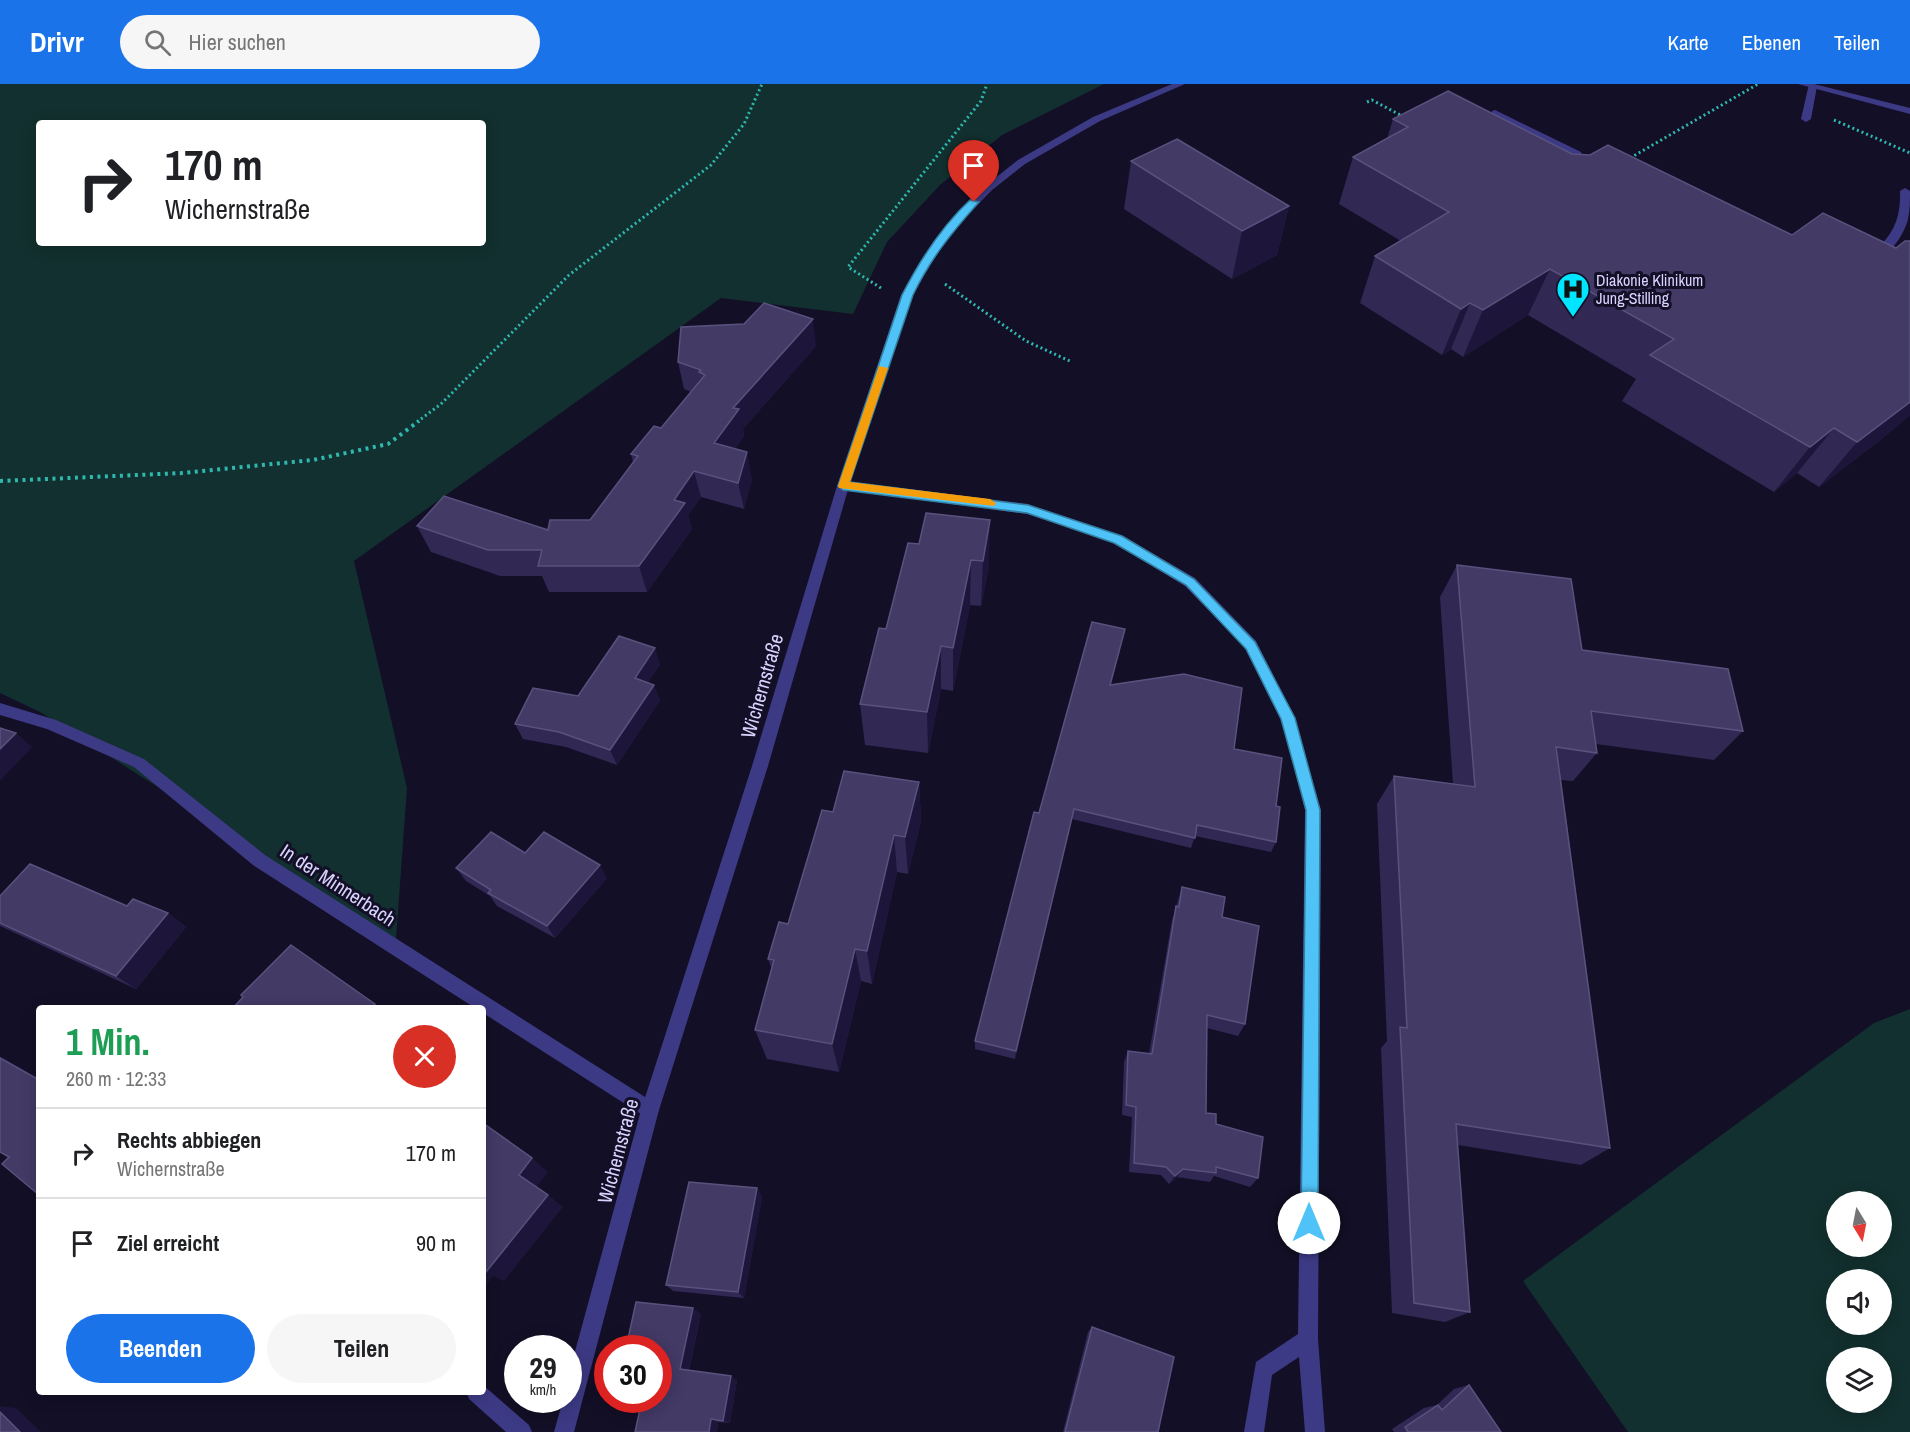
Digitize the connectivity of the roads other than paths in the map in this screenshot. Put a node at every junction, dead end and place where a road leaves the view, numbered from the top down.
1 (1180, 84) edge
2 (1808, 85) edge
3 (1910, 111) edge
4 (1495, 113) edge
5 (1807, 115) road end
6 (1567, 173) edge
7 (1905, 190) dead end
8 (1866, 263) edge
9 (843, 486) junction
10 (0, 709) edge
11 (486, 1005) edge
12 (486, 1005) edge
13 (650, 1110) junction
14 (1308, 1339) junction
15 (479, 1395) edge
16 (522, 1432) edge
17 (564, 1432) edge
18 (1254, 1432) edge
19 (1315, 1432) edge

1 - 9 street, Wichernstraße
2 - 3 street
2 - 5 street
4 - 6 street
7 - 8 street
9 - 13 street, Wichernstraße
9 - 14 street
10 - 12 street, In der Minnerbach
11 - 13 street, In der Minnerbach
13 - 17 street, Wichernstraße
14 - 18 street
14 - 19 street
15 - 16 street

